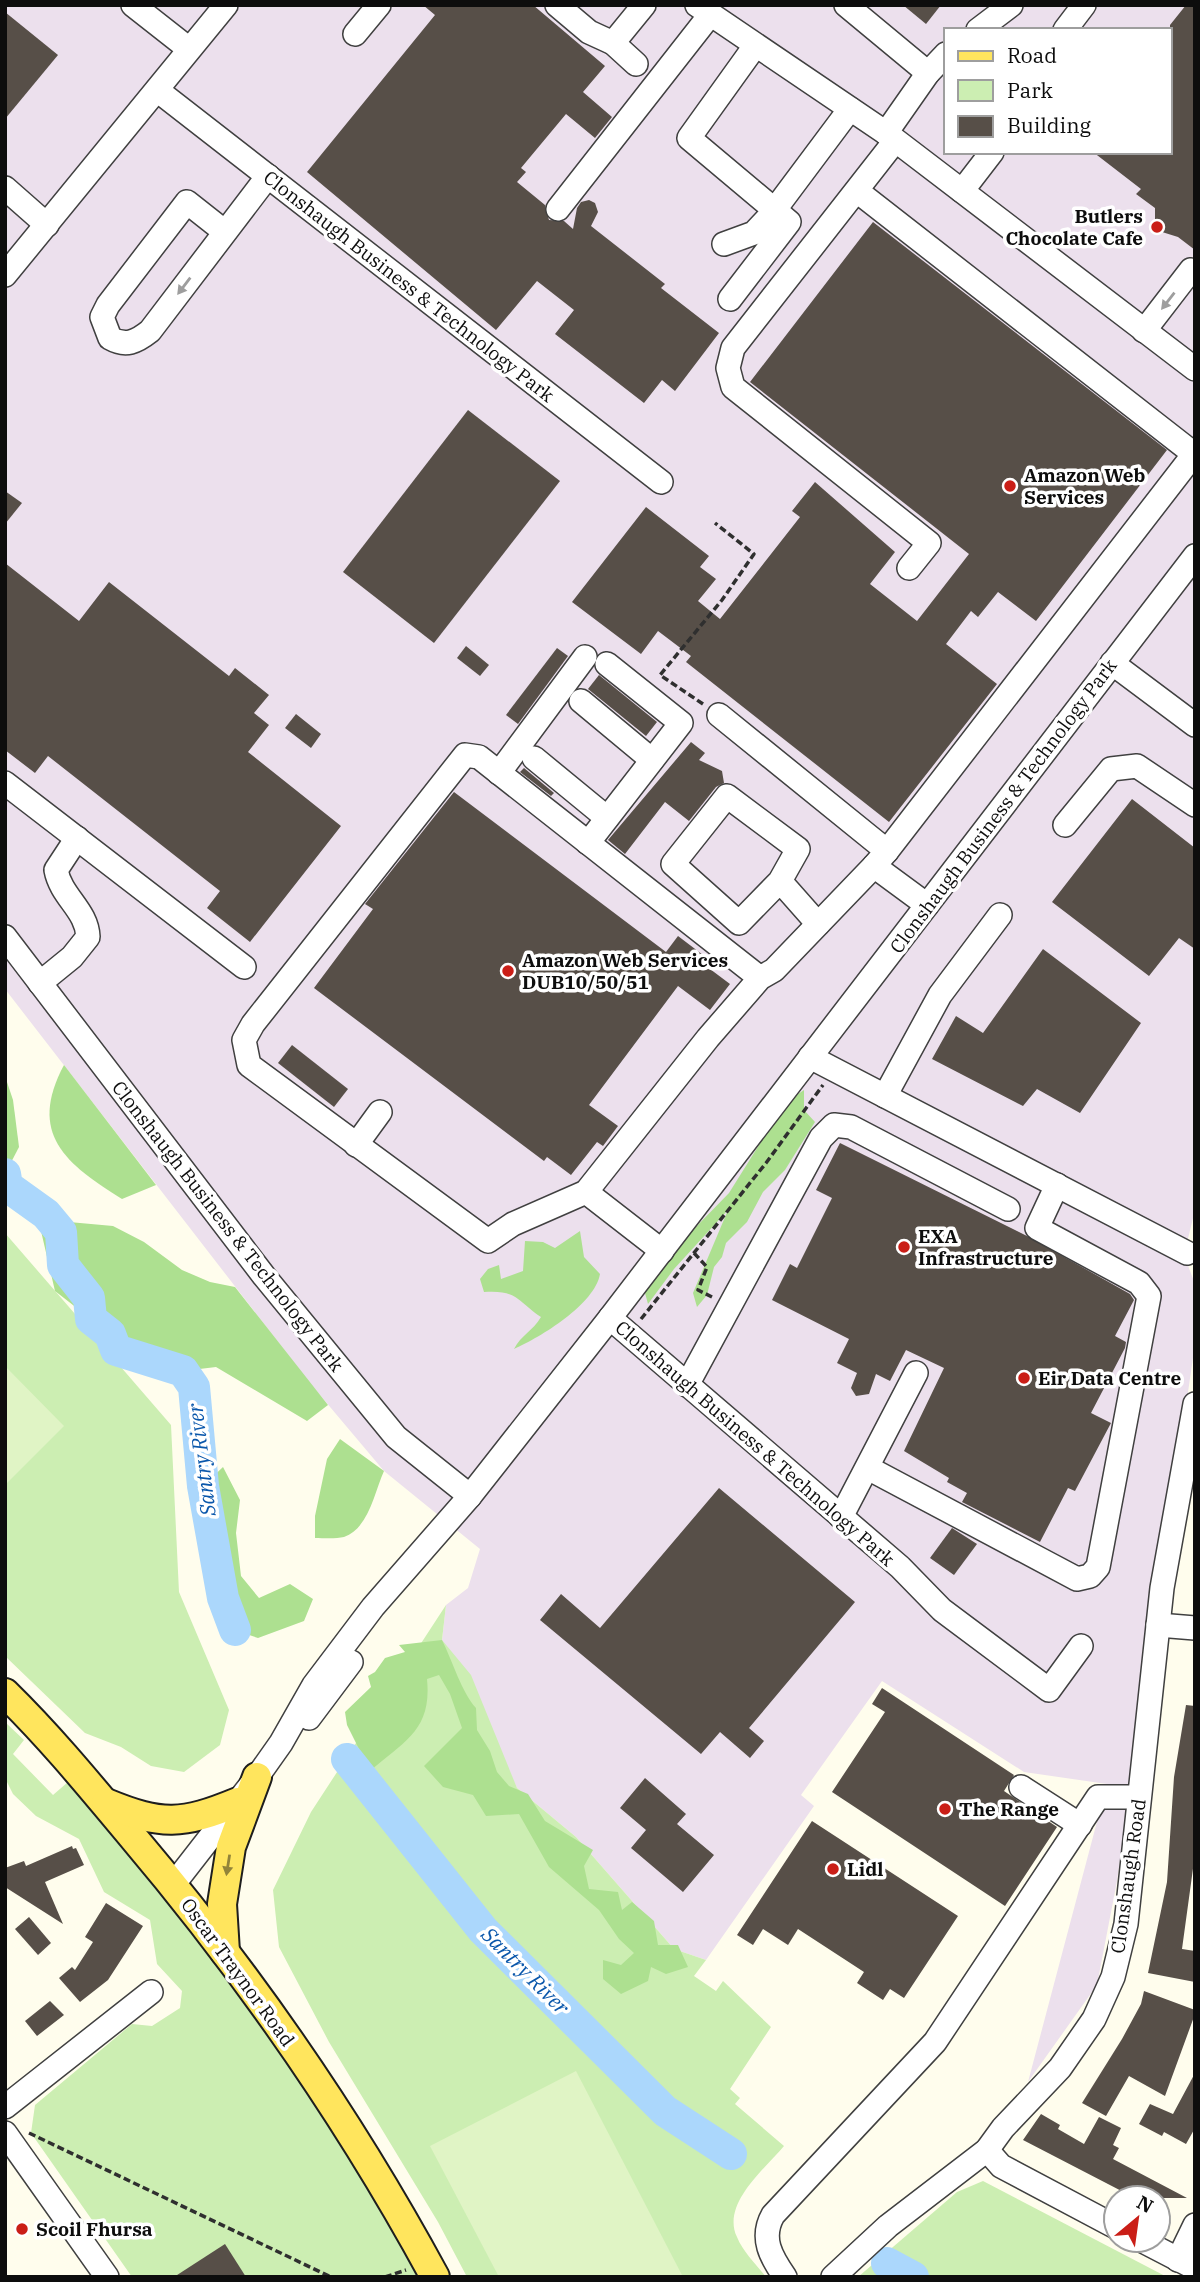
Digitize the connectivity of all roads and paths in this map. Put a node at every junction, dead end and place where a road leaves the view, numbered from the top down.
1 (226, 5) edge
2 (379, 5) edge
3 (557, 5) edge
4 (644, 5) edge
5 (846, 5) edge
6 (1011, 5) edge
7 (1084, 5) edge
8 (142, 7) edge
9 (704, 10) edge
10 (981, 28) edge
11 (1067, 28) edge
12 (355, 34) dead end
13 (613, 43) junction
14 (755, 46) junction
15 (189, 49) junction
16 (944, 56) edge
17 (636, 64) dead end
18 (928, 73) junction
19 (157, 90) junction
20 (850, 109) junction
21 (891, 137) junction
22 (990, 154) edge
23 (268, 176) junction
24 (5, 188) edge
25 (857, 191) junction
26 (962, 191) junction
27 (558, 209) dead end
28 (775, 209) junction
29 (47, 225) junction
30 (225, 232) junction
31 (724, 244) dead end
32 (1191, 271) dead end
33 (5, 275) edge
34 (730, 299) dead end
35 (1144, 331) junction
36 (1195, 369) edge
37 (661, 482) dead end
38 (715, 523) dead end
39 (1195, 556) edge
40 (909, 568) dead end
41 (1112, 663) junction
42 (581, 701) dead end
43 (719, 715) joint
44 (1195, 725) edge
45 (534, 758) dead end
46 (652, 760) junction
47 (499, 774) junction
48 (5, 782) edge
49 (1194, 802) edge
50 (607, 818) junction
51 (1065, 825) dead end
52 (77, 838) junction
53 (588, 843) junction
54 (880, 859) junction
55 (780, 881) junction
56 (927, 905) junction
57 (1000, 915) dead end
58 (818, 924) junction
59 (5, 937) edge
60 (244, 967) dead end
61 (760, 978) junction
62 (40, 983) junction
63 (810, 1057) junction
64 (834, 1069) junction
65 (885, 1096) junction
66 (380, 1112) dead end
67 (356, 1146) junction
68 (1057, 1185) junction
69 (586, 1192) junction
70 (1008, 1209) dead end
71 (662, 1251) junction
72 (694, 1253) junction
73 (1187, 1253) dead end
74 (730, 1306) junction
75 (610, 1318) junction
76 (629, 1335) junction
77 (916, 1373) dead end
78 (687, 1385) junction
79 (1195, 1404) edge
80 (868, 1468) junction
81 (470, 1496) junction
82 (841, 1517) junction
83 (1158, 1625) junction
84 (1195, 1628) edge
85 (1081, 1646) dead end
86 (5, 1693) edge
87 (257, 1777) junction
88 (1021, 1787) dead end
89 (1139, 1797) junction
90 (103, 1801) junction
91 (238, 1802) junction
92 (1080, 1825) junction
93 (173, 1885) junction
94 (225, 1952) junction
95 (151, 1992) dead end
96 (5, 2107) edge
97 (11, 2130) edge
98 (987, 2150) junction
99 (1102, 2220) edge
100 (1195, 2225) edge
101 (1167, 2254) edge
102 (1186, 2264) edge
103 (107, 2277) edge
104 (331, 2277) edge
105 (435, 2277) edge
106 (785, 2277) edge
107 (833, 2277) edge

1 - 15 street
2 - 12 street
3 - 13 street
4 - 13 street
5 - 18 street
6 - 10 street
7 - 11 street
8 - 15 street
9 - 14 street
9 - 27 street
13 - 17 street
14 - 20 street
14 - 28 street
15 - 19 street
16 - 18 street
18 - 21 street
19 - 23 street, Clonshaugh Business & Technology Park
19 - 29 street
20 - 21 street
20 - 28 street
21 - 25 street
21 - 26 street
22 - 26 street
23 - 30 street
23 - 37 street, Clonshaugh Business & Technology Park
24 - 29 street
25 - 40 street
25 - 54 street
26 - 35 street
28 - 31 street
28 - 34 street
29 - 33 street
30 -> 30 street
32 -> 35 street
35 - 36 street
38 - 43 path
39 - 41 street, Clonshaugh Business & Technology Park
41 - 44 street
41 - 56 street, Clonshaugh Business & Technology Park
42 - 46 street
43 - 54 street
45 - 50 street
46 - 47 street
46 - 50 street
47 - 53 street
47 - 67 street
48 - 52 street
49 - 51 street
50 - 53 street
52 - 60 street
52 - 62 street
53 - 61 street
54 - 56 street
54 - 58 street
55 - 55 street
55 - 58 street
56 - 63 street, Clonshaugh Business & Technology Park
57 - 65 street
58 - 61 street
59 - 62 street, Clonshaugh Business & Technology Park
61 - 69 street
62 - 81 street, Clonshaugh Business & Technology Park
63 - 64 street
63 - 71 street, Clonshaugh Business & Technology Park
64 - 65 street
64 - 72 path
65 - 68 street
66 - 67 street
67 - 69 street
68 - 73 street
68 - 80 street
69 - 71 street
70 - 74 street
71 - 75 street, Clonshaugh Business & Technology Park
72 - 74 path
72 - 76 path
74 - 78 street
75 - 76 street, Clonshaugh Business & Technology Park
75 - 81 street, Clonshaugh Business & Technology Park
76 - 78 street, Clonshaugh Business & Technology Park
77 - 80 street
78 - 82 street, Clonshaugh Business & Technology Park
79 - 83 street, Clonshaugh Road
80 - 82 street
81 - 87 street, Clonshaugh Business & Technology Park
82 - 85 street, Clonshaugh Business & Technology Park
83 - 84 street
83 - 89 street, Clonshaugh Road
86 - 90 main road, Oscar Traynor Road
87 - 91 street, Clonshaugh Business & Technology Park
87 -> 94 main road
88 - 92 street
89 - 92 street
89 - 98 street, Clonshaugh Road
90 - 91 main road
90 - 93 main road, Oscar Traynor Road
91 - 93 street, Clonshaugh Business & Technology Park
92 - 106 street
93 - 94 main road, Oscar Traynor Road
94 - 105 main road, Oscar Traynor Road
95 - 96 street
97 - 103 street
97 - 104 path
98 - 99 street
98 - 107 street, Clonshaugh Road
100 - 102 street
101 - 102 street

